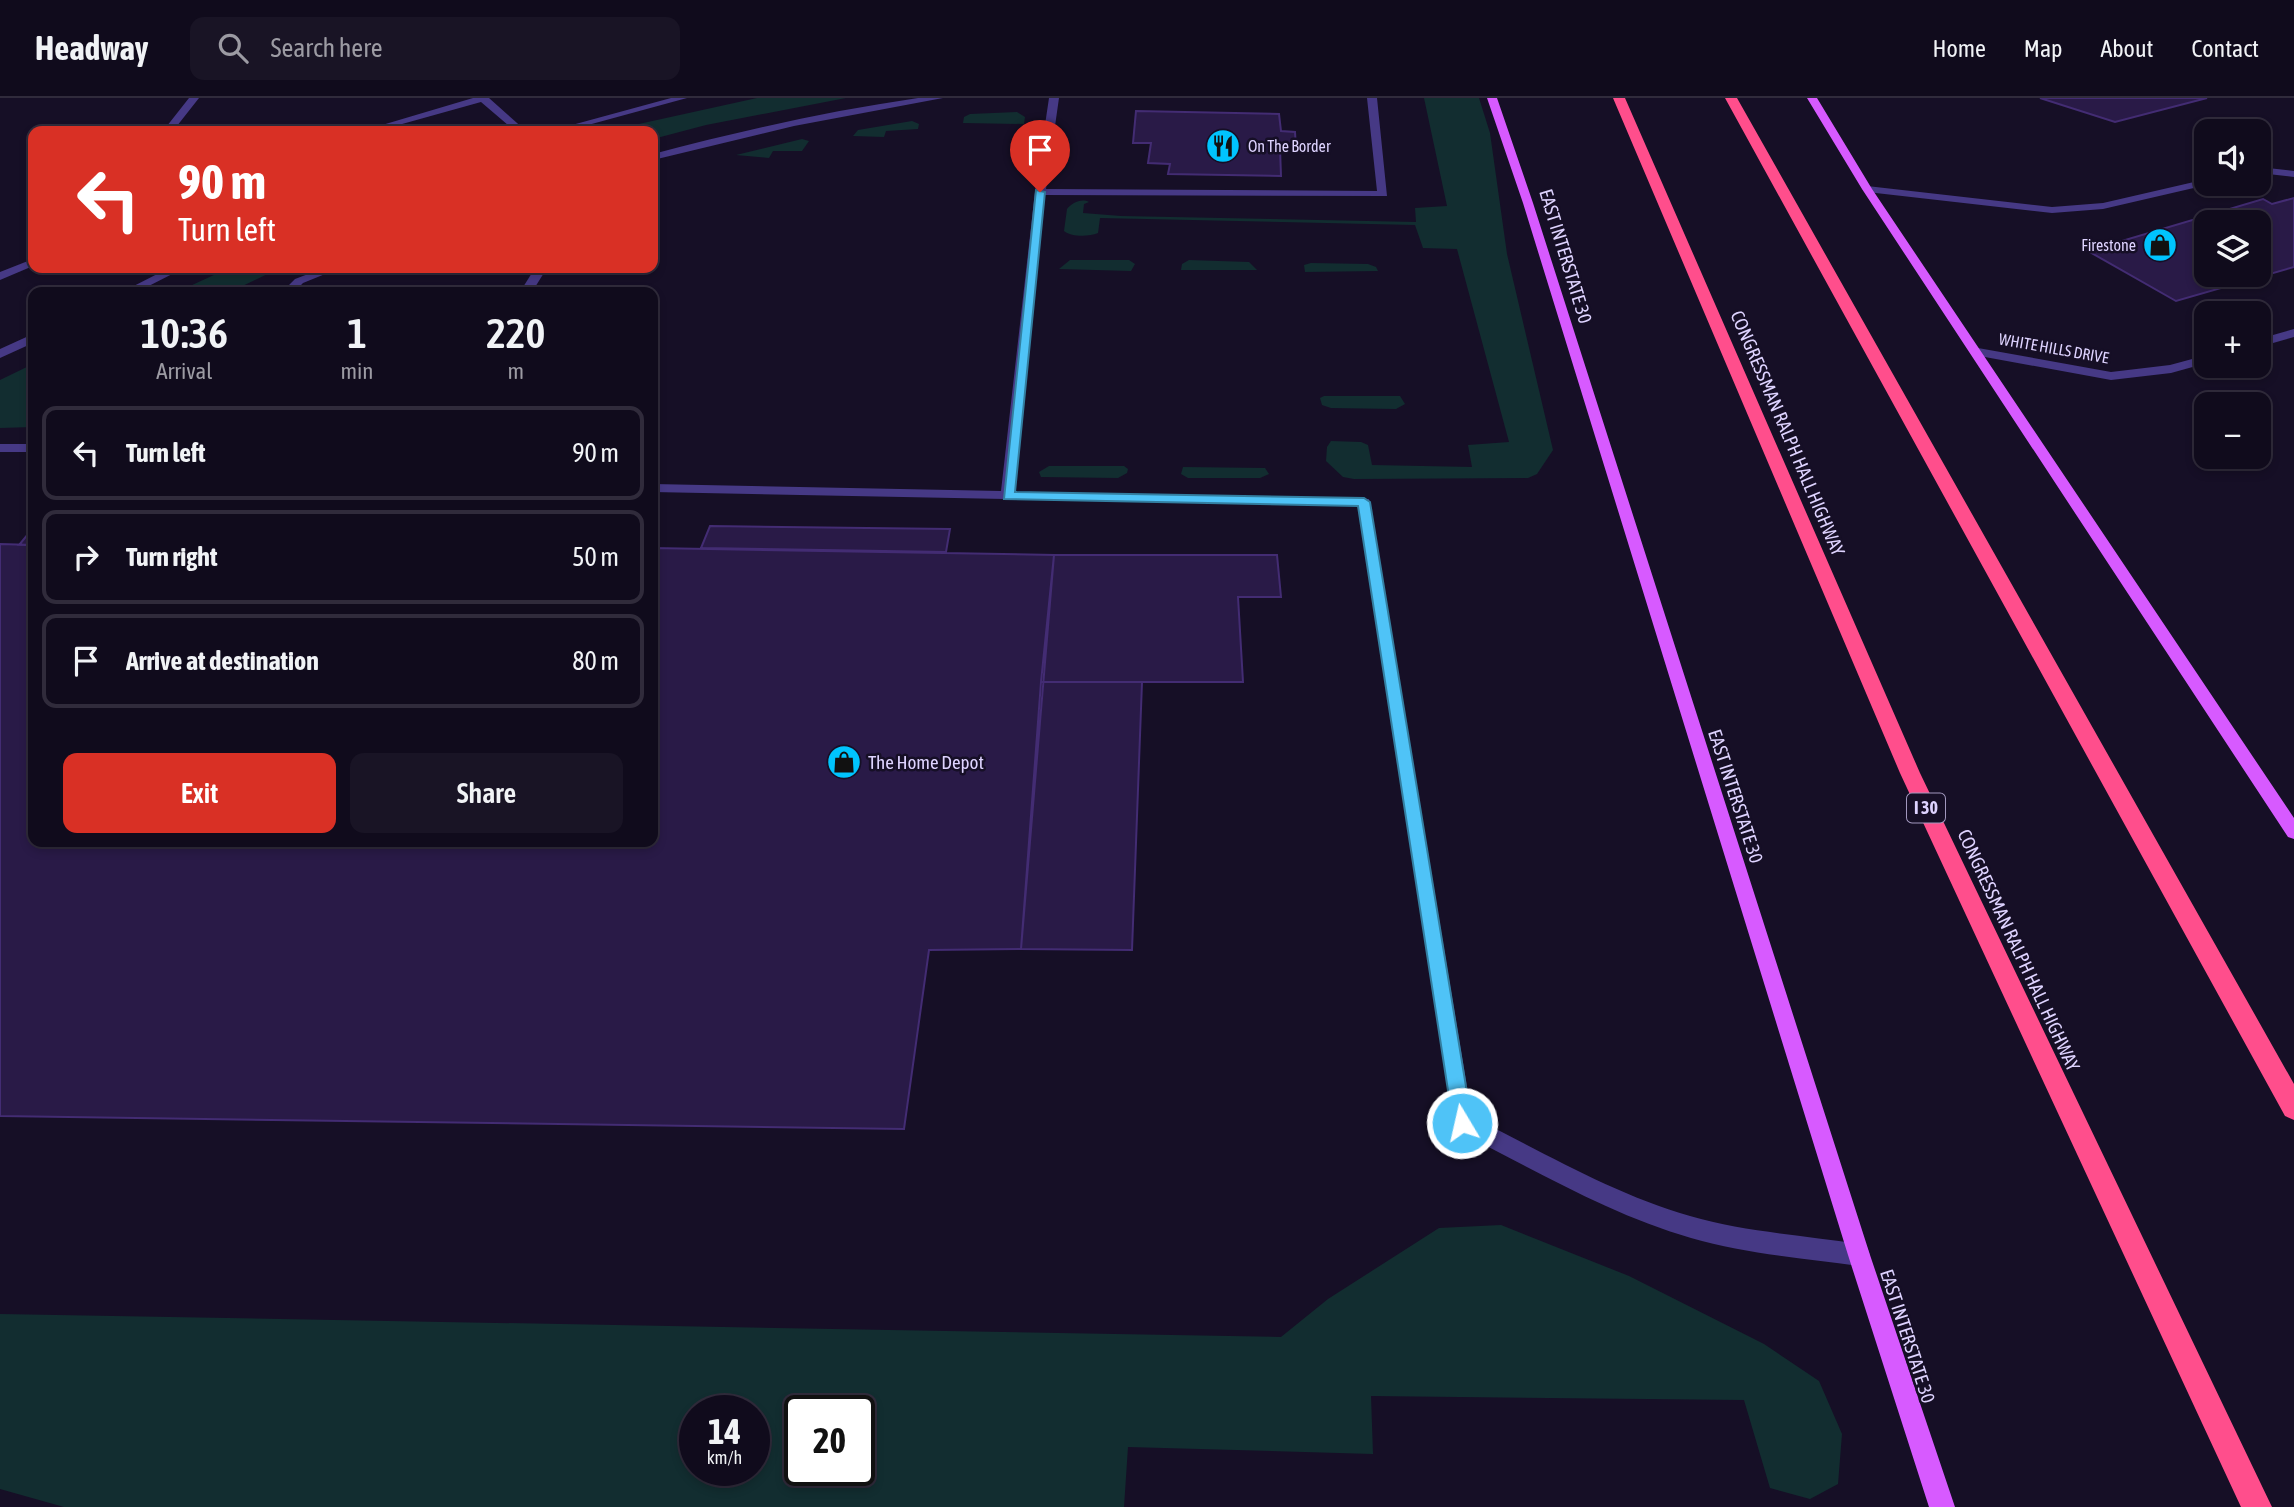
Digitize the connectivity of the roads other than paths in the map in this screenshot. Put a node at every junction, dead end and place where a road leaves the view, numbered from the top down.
1 (194, 98) edge
2 (484, 98) edge
3 (682, 98) edge
4 (938, 98) edge
5 (1054, 98) edge
6 (1372, 98) edge
7 (1492, 98) edge
8 (1619, 98) edge
9 (1731, 98) edge
10 (1812, 98) edge
11 (172, 126) edge
12 (386, 126) edge
13 (515, 126) edge
14 (574, 126) edge
15 (658, 156) edge
16 (2271, 171) edge
17 (2294, 174) edge
18 (2194, 185) edge
19 (1867, 189) junction
20 (1040, 192) junction
21 (28, 263) edge
22 (168, 273) edge
23 (321, 273) edge
24 (0, 276) edge
25 (138, 287) edge
26 (293, 287) edge
27 (2294, 333) edge
28 (28, 340) edge
29 (2271, 340) edge
30 (1978, 352) junction
31 (0, 354) edge
32 (2194, 363) edge
33 (0, 448) edge
34 (28, 448) edge
35 (658, 488) edge
36 (1008, 496) junction
37 (2294, 832) edge
38 (2294, 1108) edge
39 (1859, 1255) junction
40 (1942, 1507) edge
41 (2257, 1507) edge

1 - 11 street
2 - 12 street
2 - 13 street
3 - 14 street
4 - 15 street
5 - 20 street
6 - 20 street
7 - 39 main road, EAST INTERSTATE 30
8 - 41 highway, CONGRESSMAN RALPH HALL HIGHWAY / I 30
9 - 38 highway
10 - 19 main road
16 - 17 street
18 - 19 street
19 - 30 main road
20 - 36 street
21 - 24 street
22 - 25 street
23 - 26 street
27 - 29 street
28 - 31 street
30 - 32 street, WHITE HILLS DRIVE
30 - 37 main road
33 - 34 street
35 - 36 street
36 - 39 street
39 - 40 main road, EAST INTERSTATE 30

